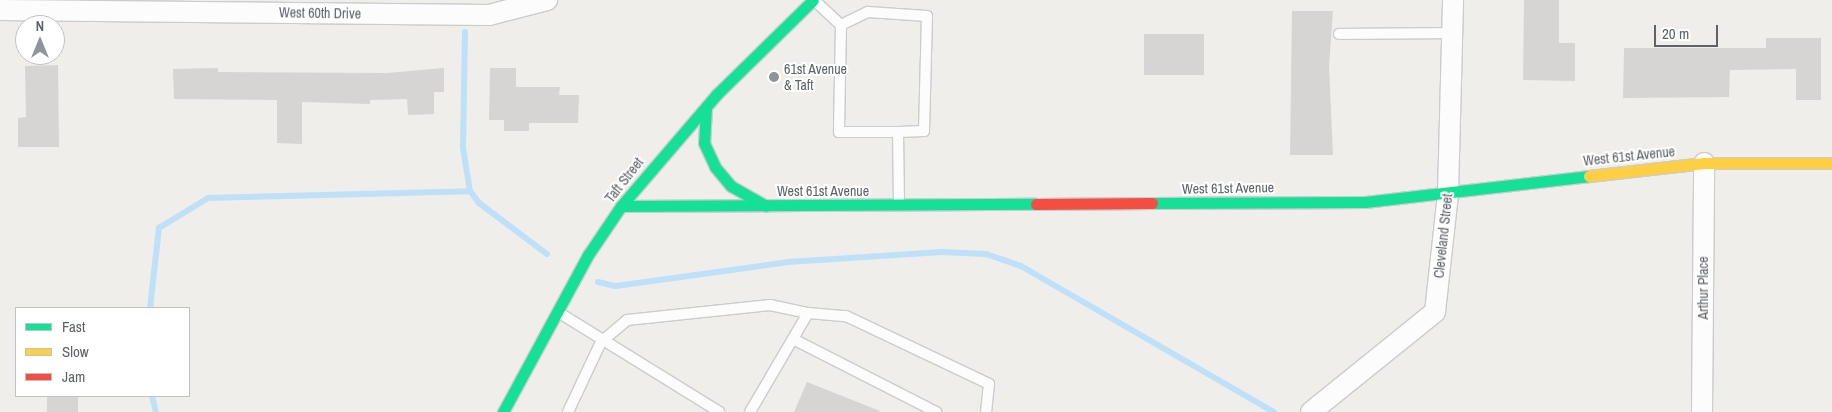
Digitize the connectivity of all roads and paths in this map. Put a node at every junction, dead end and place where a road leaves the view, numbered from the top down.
1 (547, 0) edge
2 (814, 0) edge
3 (1453, 0) edge
4 (306, 6) edge
5 (0, 10) edge
6 (841, 25) junction
7 (1452, 33) junction
8 (1339, 34) dead end
9 (706, 107) junction
10 (898, 132) junction
11 (1704, 163) junction
12 (1832, 163) edge
13 (1448, 194) junction
14 (899, 205) junction
15 (621, 206) junction
16 (767, 206) junction
17 (557, 311) junction
18 (808, 312) junction
19 (793, 339) junction
20 (601, 342) junction
21 (503, 412) edge
22 (568, 412) edge
23 (719, 412) edge
24 (750, 412) edge
25 (936, 412) edge
26 (986, 412) edge
27 (1311, 412) edge
28 (1702, 412) edge

1 - 4 street, West 60th Drive
2 - 6 lane
2 - 9 main road, Taft Street
3 - 7 street, Cleveland Street
4 - 5 street, West 60th Drive
6 - 10 lane
6 - 10 lane
7 - 8 lane
7 - 13 street, Cleveland Street
9 - 15 main road, Taft Street
9 - 16 main road
10 - 14 lane
11 - 12 main road, West 61st Avenue
11 - 13 main road, West 61st Avenue
11 - 28 street, Arthur Place
13 - 14 main road, West 61st Avenue
13 - 27 street, Cleveland Street
14 - 16 main road, West 61st Avenue
15 - 16 main road, West 61st Avenue
15 - 17 main road, Taft Street
17 - 20 lane
17 - 21 main road, Taft Street
18 - 19 lane
18 - 20 lane
18 - 26 lane
19 - 24 lane
19 - 25 lane
20 - 22 lane
20 - 23 lane

